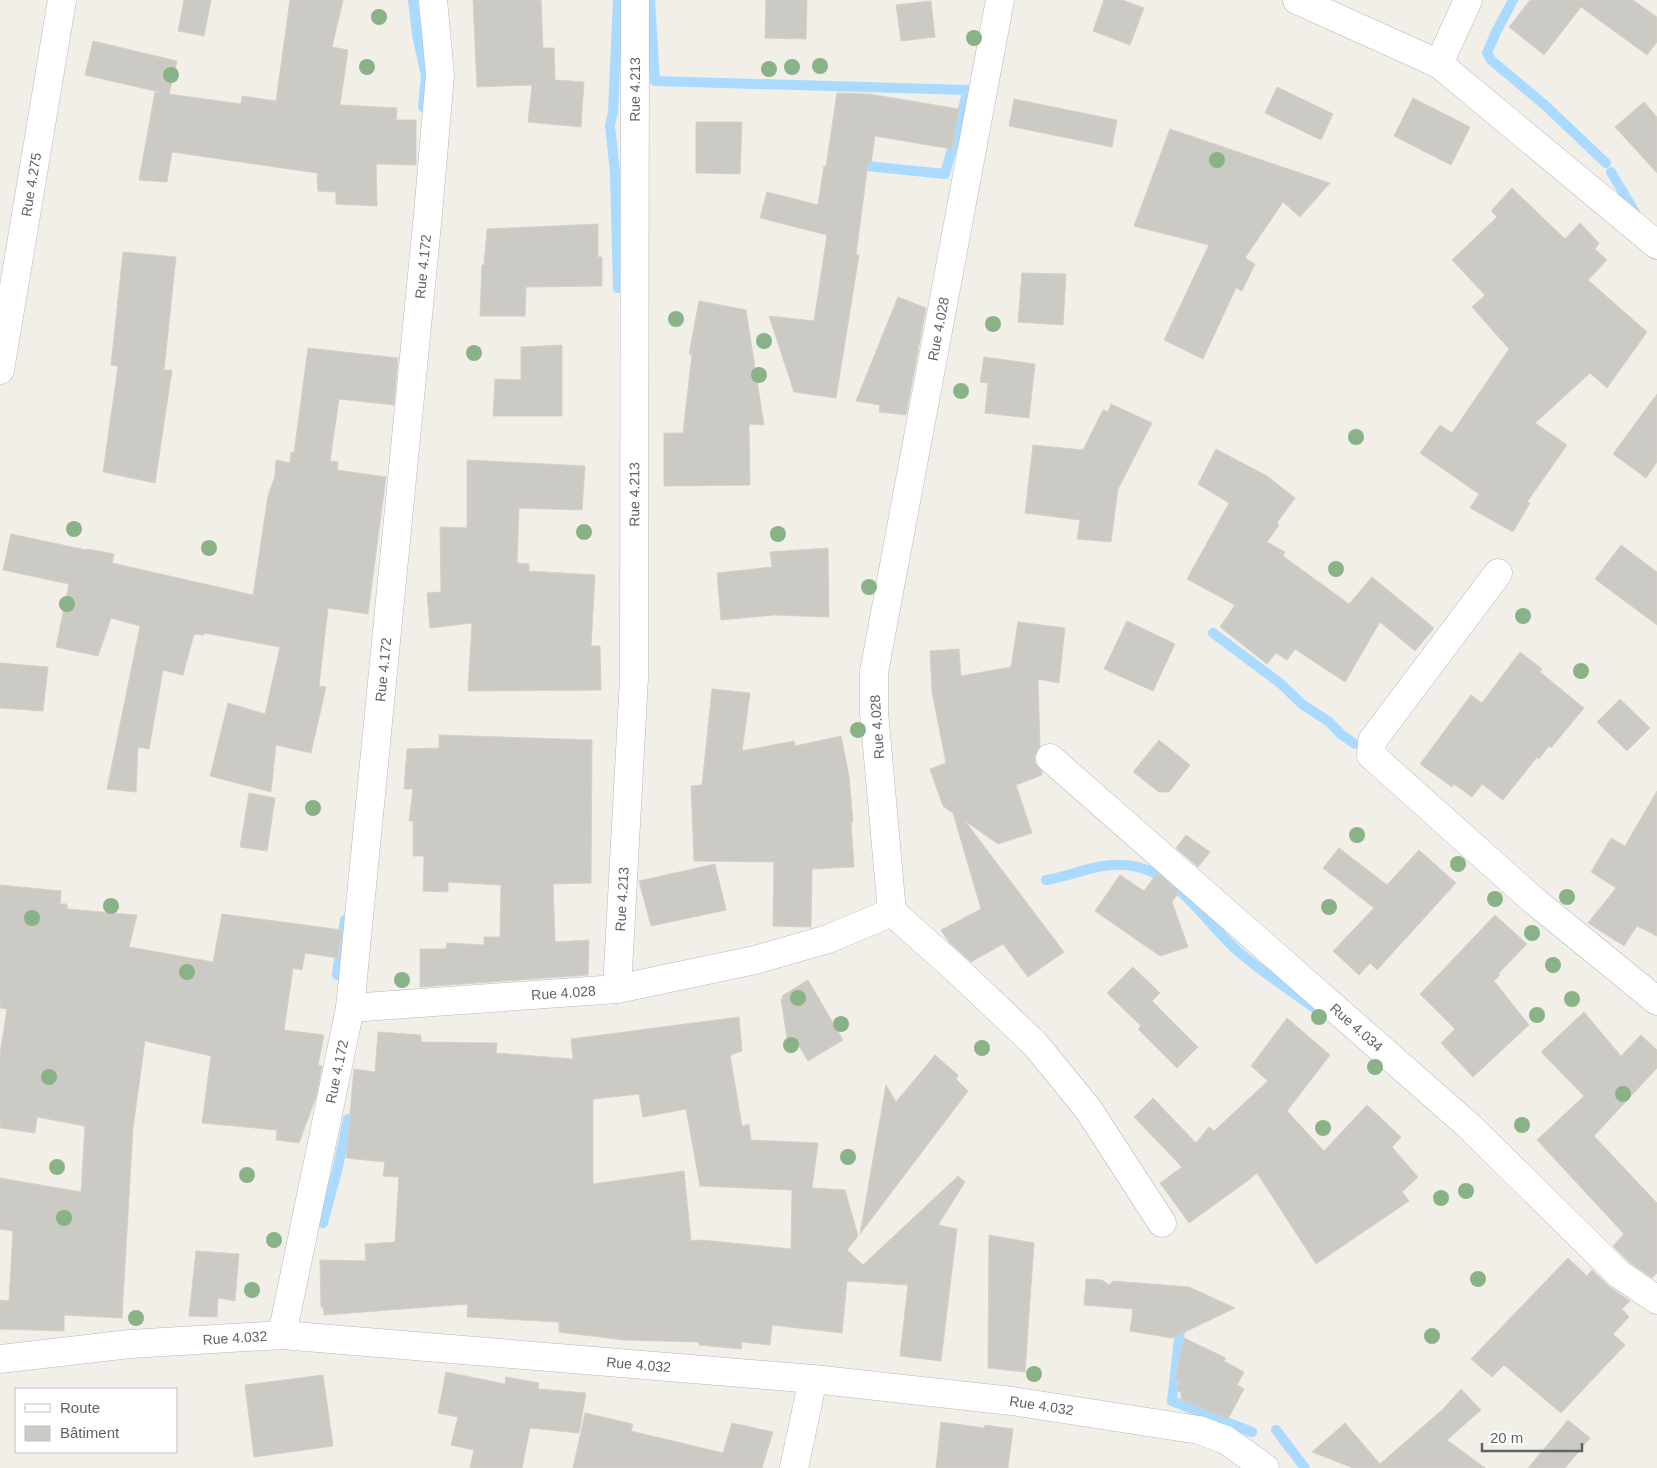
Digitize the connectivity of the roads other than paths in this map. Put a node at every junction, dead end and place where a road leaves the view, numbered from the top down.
1 (62, 0) edge
2 (433, 0) edge
3 (635, 0) edge
4 (1000, 0) edge
5 (1297, 0) edge
6 (1468, 0) edge
7 (1439, 64) junction
8 (1657, 245) edge
9 (0, 370) edge
10 (1498, 573) dead end
11 (1050, 758) dead end
12 (892, 912) junction
13 (617, 989) junction
14 (1656, 997) edge
15 (350, 1008) junction
16 (1162, 1222) dead end
17 (1657, 1300) edge
18 (282, 1335) junction
19 (0, 1360) edge
20 (813, 1379) junction
21 (794, 1468) edge
22 (1264, 1468) edge

1 - 9 street, Rue 4.275
2 - 15 street, Rue 4.172
3 - 13 street, Rue 4.213
4 - 12 street, Rue 4.028
5 - 7 street
6 - 7 street
7 - 8 street
10 - 14 street
11 - 17 street, Rue 4.034
12 - 13 street, Rue 4.028
12 - 16 street
13 - 15 street, Rue 4.028
15 - 18 street, Rue 4.172
18 - 19 street, Rue 4.032
18 - 20 street, Rue 4.032
20 - 21 street
20 - 22 street, Rue 4.032

